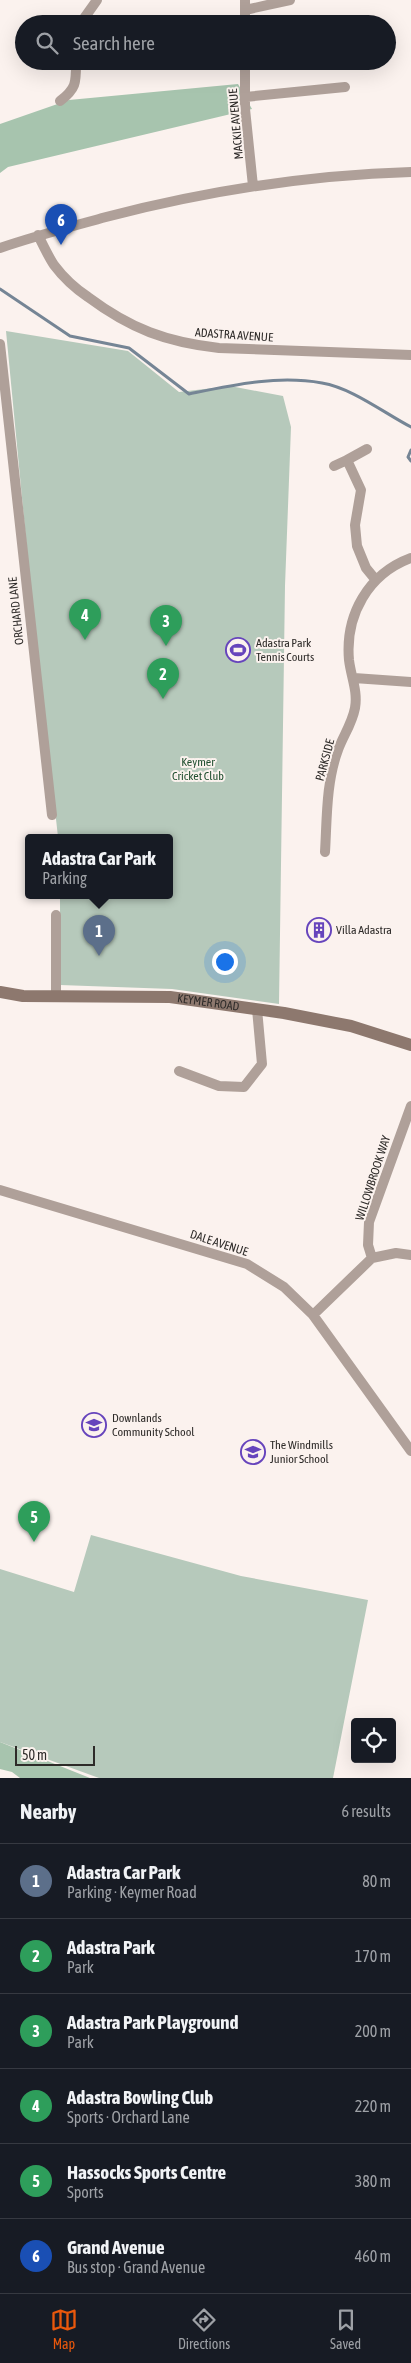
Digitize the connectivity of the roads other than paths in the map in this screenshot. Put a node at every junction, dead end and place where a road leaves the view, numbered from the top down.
1 (98, 0) edge
2 (290, 0) edge
3 (245, 5) edge
4 (87, 15) edge
5 (76, 70) edge
6 (245, 70) edge
7 (345, 87) dead end
8 (245, 97) junction
9 (60, 101) dead end
10 (411, 172) edge
11 (253, 186) junction
12 (38, 235) junction
13 (0, 248) edge
14 (0, 344) edge
15 (411, 355) edge
16 (367, 449) dead end
17 (347, 460) junction
18 (334, 466) dead end
19 (411, 558) edge
20 (375, 579) junction
21 (354, 678) junction
22 (411, 682) edge
23 (52, 815) dead end
24 (325, 852) dead end
25 (56, 915) dead end
26 (0, 992) edge
27 (56, 996) junction
28 (257, 1009) junction
29 (411, 1045) edge
30 (179, 1071) dead end
31 (411, 1106) edge
32 (0, 1190) edge
33 (411, 1255) edge
34 (372, 1258) junction
35 (313, 1315) junction
36 (411, 1451) edge

1 - 4 street
2 - 3 street
5 - 9 street
6 - 8 street, MACKIE AVENUE
7 - 8 street
8 - 11 street, MACKIE AVENUE
10 - 11 street
11 - 12 street
12 - 13 street
12 - 15 street, ADASTRA AVENUE
14 - 23 street, ORCHARD LANE
16 - 17 street
17 - 18 street
17 - 20 street
19 - 20 street
20 - 21 street, PARKSIDE
21 - 22 street
21 - 24 street, PARKSIDE
25 - 27 street
26 - 27 main road, KEYMER ROAD
27 - 28 main road, KEYMER ROAD
28 - 29 main road, KEYMER ROAD
28 - 30 street
31 - 34 street, WILLOWBROOK WAY
32 - 35 street, DALE AVENUE
33 - 34 street
34 - 35 street
35 - 36 street, DALE AVENUE

